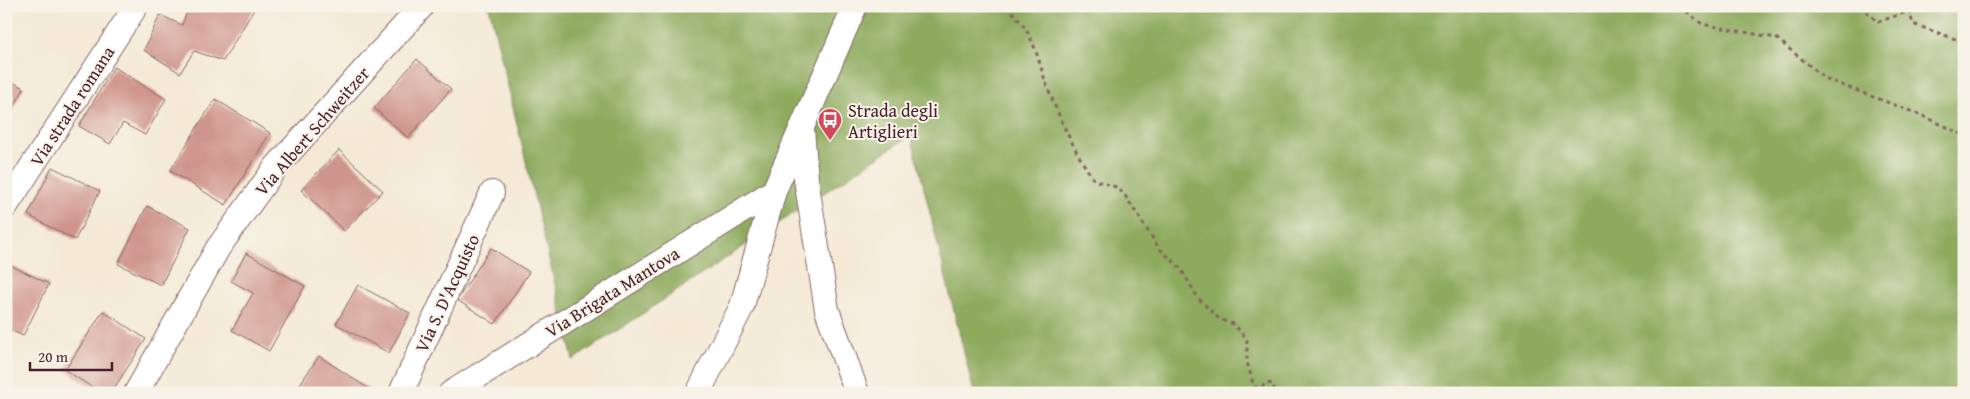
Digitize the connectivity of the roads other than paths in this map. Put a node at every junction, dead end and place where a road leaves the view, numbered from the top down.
1 (136, 6) edge
2 (422, 6) edge
3 (855, 6) edge
4 (802, 127) junction
5 (774, 191) junction
6 (492, 193) dead end
7 (6, 206) edge
8 (136, 393) edge
9 (401, 393) edge
10 (451, 393) edge
11 (698, 393) edge
12 (857, 393) edge

1 - 7 street, Via strada romana
2 - 8 street, Via Albert Schweitzer
3 - 4 street
4 - 5 street
4 - 12 street
5 - 10 street, Via Brigata Mantova
5 - 11 street
6 - 9 street, Via S. D'Acquisto

